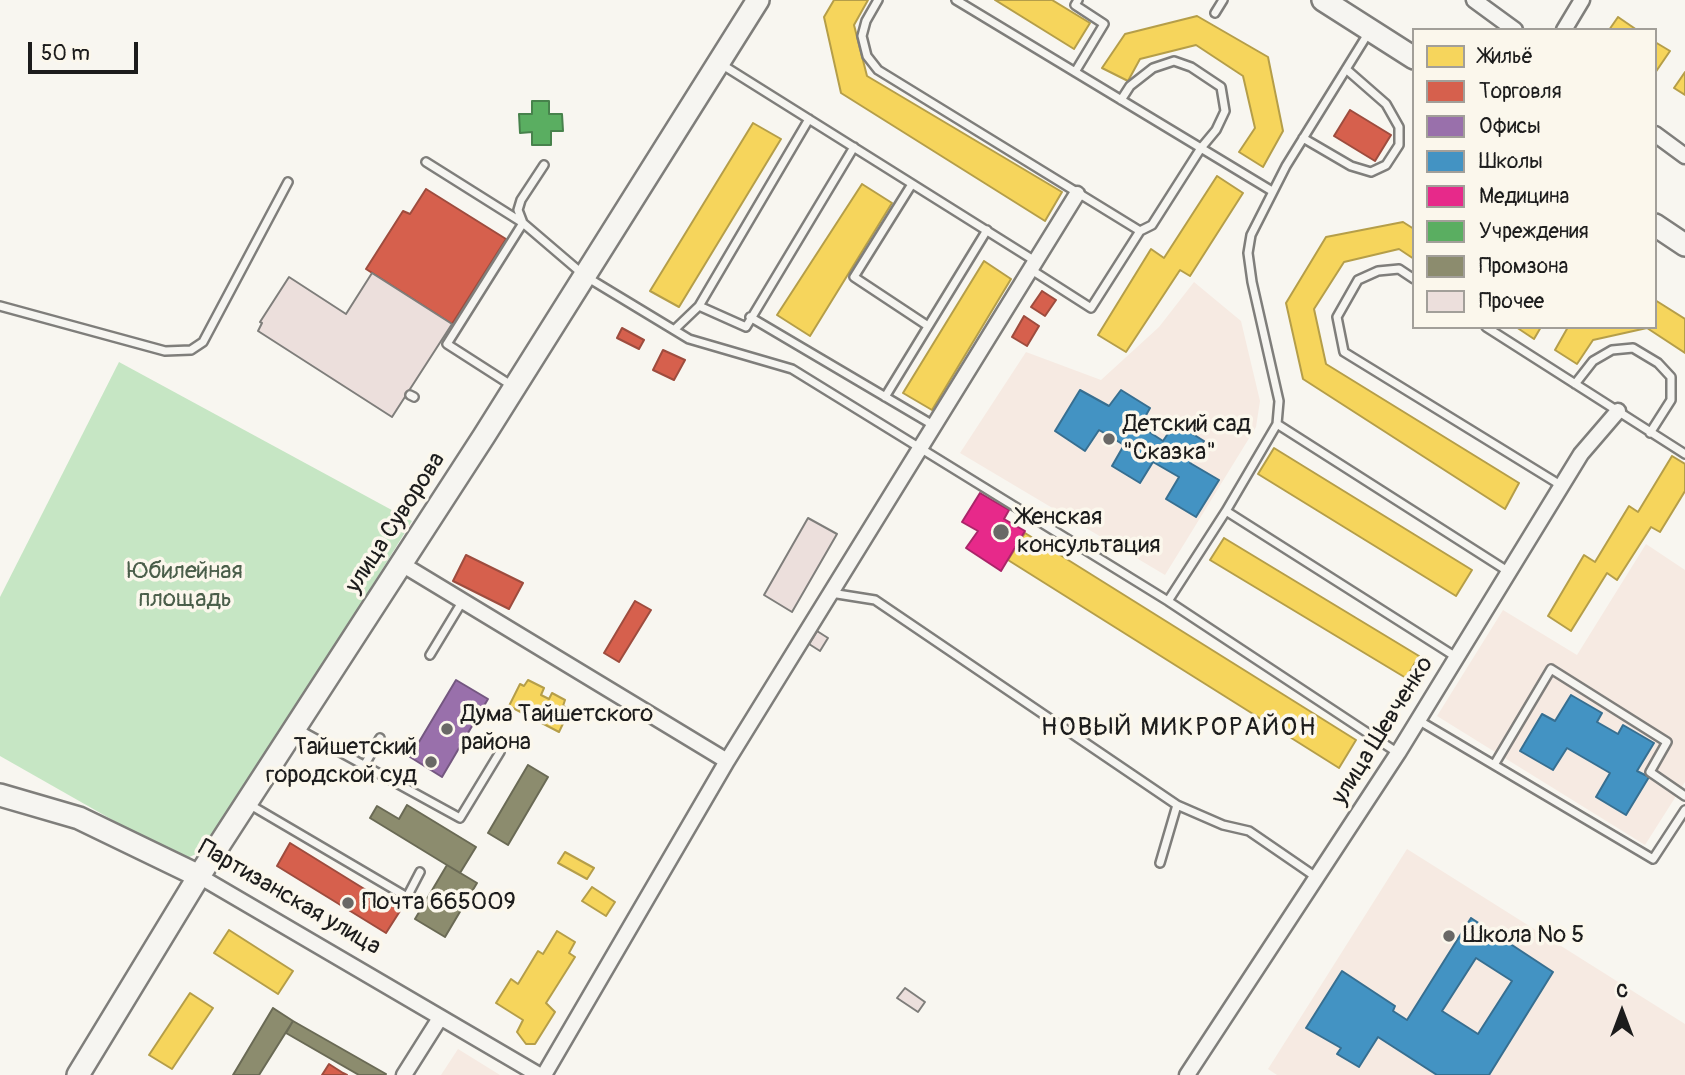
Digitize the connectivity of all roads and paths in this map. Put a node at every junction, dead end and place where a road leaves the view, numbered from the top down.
1 (758, 0) edge
2 (878, 0) edge
3 (956, 0) edge
4 (1078, 0) edge
5 (1223, 0) edge
6 (1323, 0) edge
7 (1474, 0) edge
8 (1582, 0) edge
9 (1215, 13) dead end
10 (1512, 28) edge
11 (1565, 28) edge
12 (1371, 29) junction
13 (1412, 57) edge
14 (719, 63) junction
15 (1346, 69) junction
16 (1074, 72) junction
17 (1122, 100) junction
18 (809, 119) junction
19 (1657, 135) edge
20 (1303, 138) junction
21 (854, 147) junction
22 (1201, 148) junction
23 (1685, 156) edge
24 (426, 162) dead end
25 (544, 165) dead end
26 (288, 182) dead end
27 (912, 184) junction
28 (1272, 191) junction
29 (1077, 194) junction
30 (523, 223) junction
31 (1657, 226) edge
32 (987, 230) junction
33 (1140, 230) junction
34 (1685, 245) edge
35 (1033, 265) junction
36 (584, 276) junction
37 (1412, 278) edge
38 (0, 306) edge
39 (699, 306) junction
40 (750, 317) junction
41 (928, 326) junction
42 (675, 328) junction
43 (1489, 329) edge
44 (1575, 384) junction
45 (515, 387) junction
46 (886, 397) junction
47 (1618, 411) junction
48 (1277, 424) junction
49 (933, 425) junction
50 (1650, 433) junction
51 (921, 446) junction
52 (1685, 454) edge
53 (1564, 487) junction
54 (1226, 511) junction
55 (400, 563) junction
56 (1508, 572) junction
57 (830, 593) junction
58 (1168, 601) junction
59 (462, 602) junction
60 (430, 655) dead end
61 (1456, 657) junction
62 (1418, 719) junction
63 (296, 728) junction
64 (380, 738) dead end
65 (500, 752) dead end
66 (1398, 752) junction
67 (727, 761) junction
68 (1494, 765) junction
69 (364, 766) junction
70 (0, 794) edge
71 (1685, 796) edge
72 (247, 803) junction
73 (1177, 805) junction
74 (1685, 810) edge
75 (1160, 863) dead end
76 (420, 872) dead end
77 (200, 876) junction
78 (1316, 877) junction
79 (440, 1018) junction
80 (78, 1075) edge
81 (404, 1075) edge
82 (539, 1075) edge
83 (544, 1075) edge
84 (1187, 1075) edge

1 - 14 street, улица Суворова
2 - 29 lane
3 - 16 lane
4 - 16 lane
5 - 9 lane
6 - 12 street
7 - 10 street
8 - 11 street
12 - 13 street
12 - 15 lane
14 - 18 lane
14 - 36 street, улица Суворова
15 - 20 lane
15 - 20 lane
16 - 17 lane
17 - 22 lane
17 - 22 lane
18 - 21 lane
18 - 39 lane
19 - 23 street
20 - 28 lane
21 - 27 lane
21 - 40 lane
22 - 28 lane
22 - 33 lane
24 - 30 lane
25 - 30 lane
26 - 38 lane
27 - 32 lane
27 - 41 lane
28 - 48 lane
29 - 33 lane
29 - 35 street
30 - 36 lane
30 - 45 lane
31 - 34 street
32 - 35 lane
32 - 41 lane
33 - 35 lane
35 - 49 street
36 - 42 lane
36 - 45 street, улица Суворова
37 - 53 lane
39 - 40 lane
39 - 42 lane
40 - 46 lane
41 - 46 lane
42 - 51 lane
43 - 44 lane
44 - 47 lane
44 - 50 lane
45 - 55 street, улица Суворова
46 - 49 lane
47 - 50 lane
47 - 53 street, улица Шевченко
48 - 54 lane
48 - 56 lane
49 - 51 street
50 - 52 lane
51 - 57 street
51 - 58 lane
53 - 56 street, улица Шевченко
54 - 58 lane
54 - 61 lane
55 - 59 street
55 - 63 street, улица Суворова
56 - 61 street, улица Шевченко
57 - 67 street
57 - 73 lane
58 - 66 lane
59 - 60 lane
59 - 67 street
61 - 62 street, улица Шевченко
62 - 66 street, улица Шевченко
62 - 68 lane
63 - 69 lane
63 - 72 street, улица Суворова
64 - 69 lane
65 - 69 lane
66 - 78 street, улица Шевченко
67 - 83 street
68 - 71 lane
68 - 74 lane
70 - 77 street, Партизанская улица
72 - 76 lane
72 - 77 street, улица Суворова
73 - 75 lane
73 - 78 lane
77 - 79 street, Партизанская улица
77 - 80 street, улица Суворова
78 - 84 street, улица Шевченко
79 - 81 street
79 - 82 street, Партизанская улица

